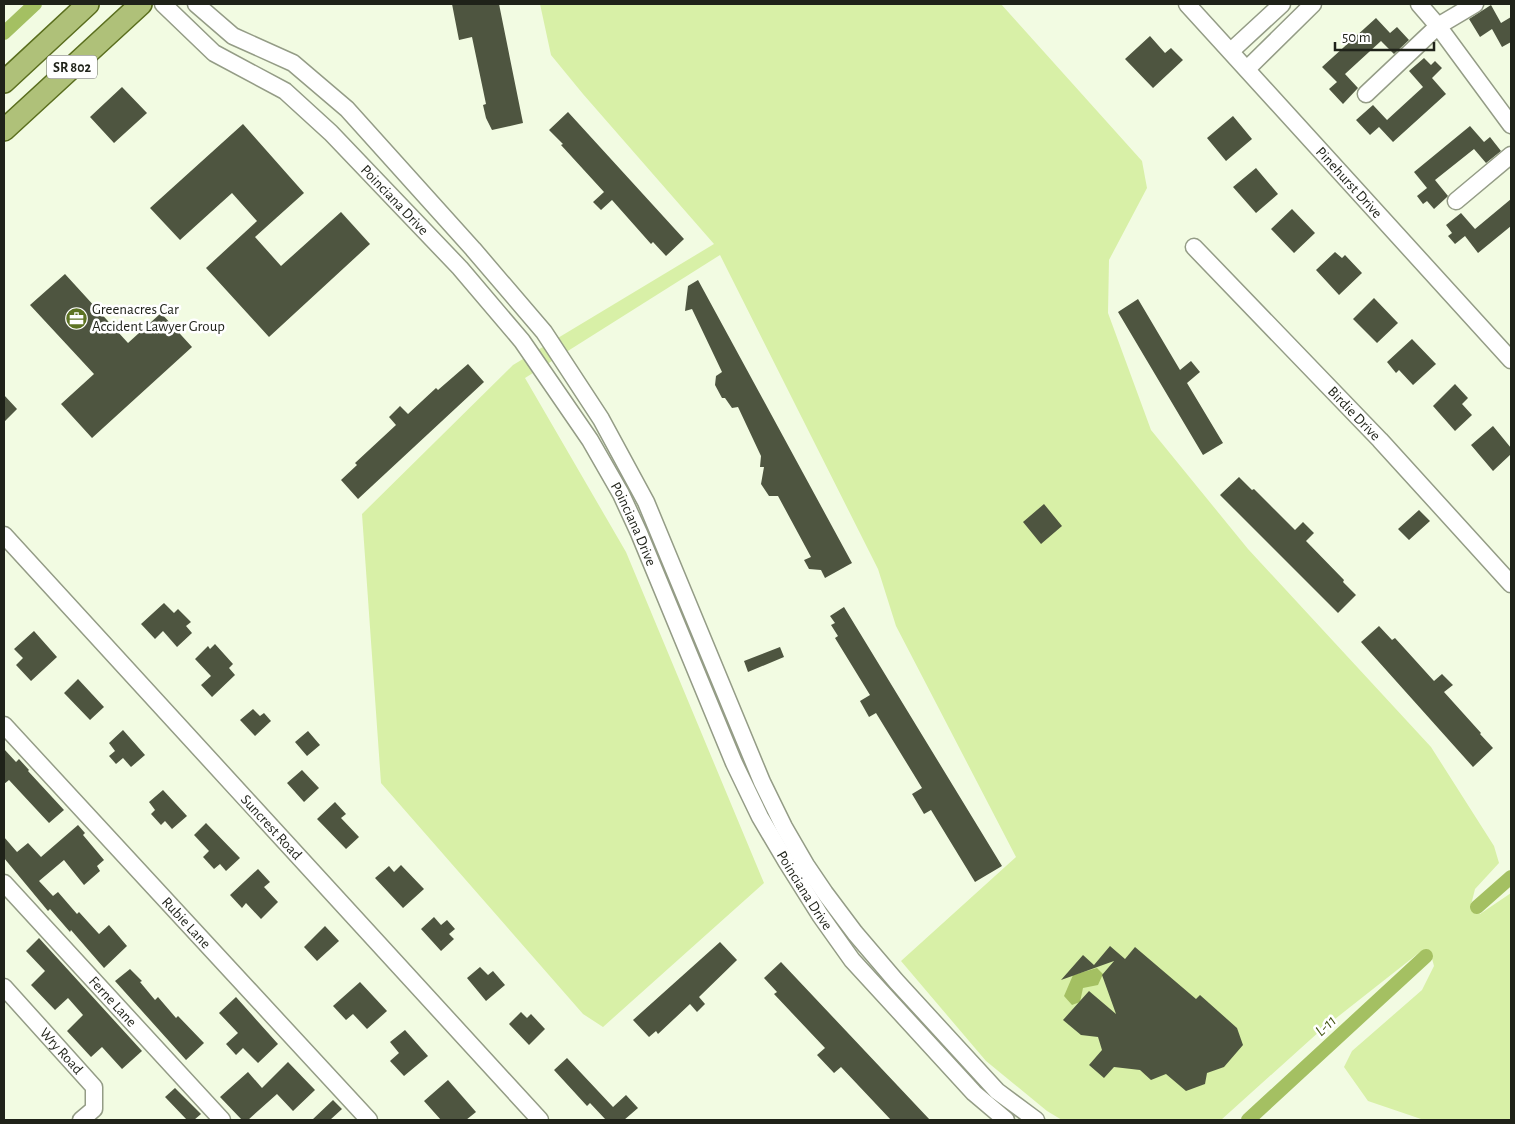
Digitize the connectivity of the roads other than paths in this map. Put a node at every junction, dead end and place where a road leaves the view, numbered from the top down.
1 (88, 4) edge
2 (141, 4) edge
3 (163, 4) edge
4 (196, 4) edge
5 (1187, 4) edge
6 (1282, 4) edge
7 (1313, 4) edge
8 (1419, 4) edge
9 (1476, 4) edge
10 (1438, 26) junction
11 (1231, 51) junction
12 (1248, 69) junction
13 (4, 82) edge
14 (1366, 94) dead end
15 (1511, 125) edge
16 (4, 130) edge
17 (1511, 155) edge
18 (1456, 201) dead end
19 (1194, 247) dead end
20 (1511, 360) edge
21 (4, 535) edge
22 (1511, 584) edge
23 (4, 725) edge
24 (4, 883) edge
25 (4, 987) edge
26 (81, 1120) edge
27 (222, 1120) edge
28 (369, 1120) edge
29 (540, 1120) edge
30 (1006, 1120) edge
31 (1036, 1120) edge

1 - 13 main road, SR 802
2 - 16 main road, SR 802
3 - 30 street, Poinciana Drive
4 - 31 street, Poinciana Drive
5 - 11 street, Pinehurst Drive
6 - 11 street
7 - 12 street
8 - 10 street
9 - 10 street
10 - 14 street
10 - 15 street
11 - 12 street, Pinehurst Drive
12 - 20 street, Pinehurst Drive
17 - 18 street
19 - 22 street, Birdie Drive
21 - 29 street, Suncrest Road
23 - 28 street, Rubie Lane
24 - 27 street, Ferne Lane
25 - 26 street, Wry Road

